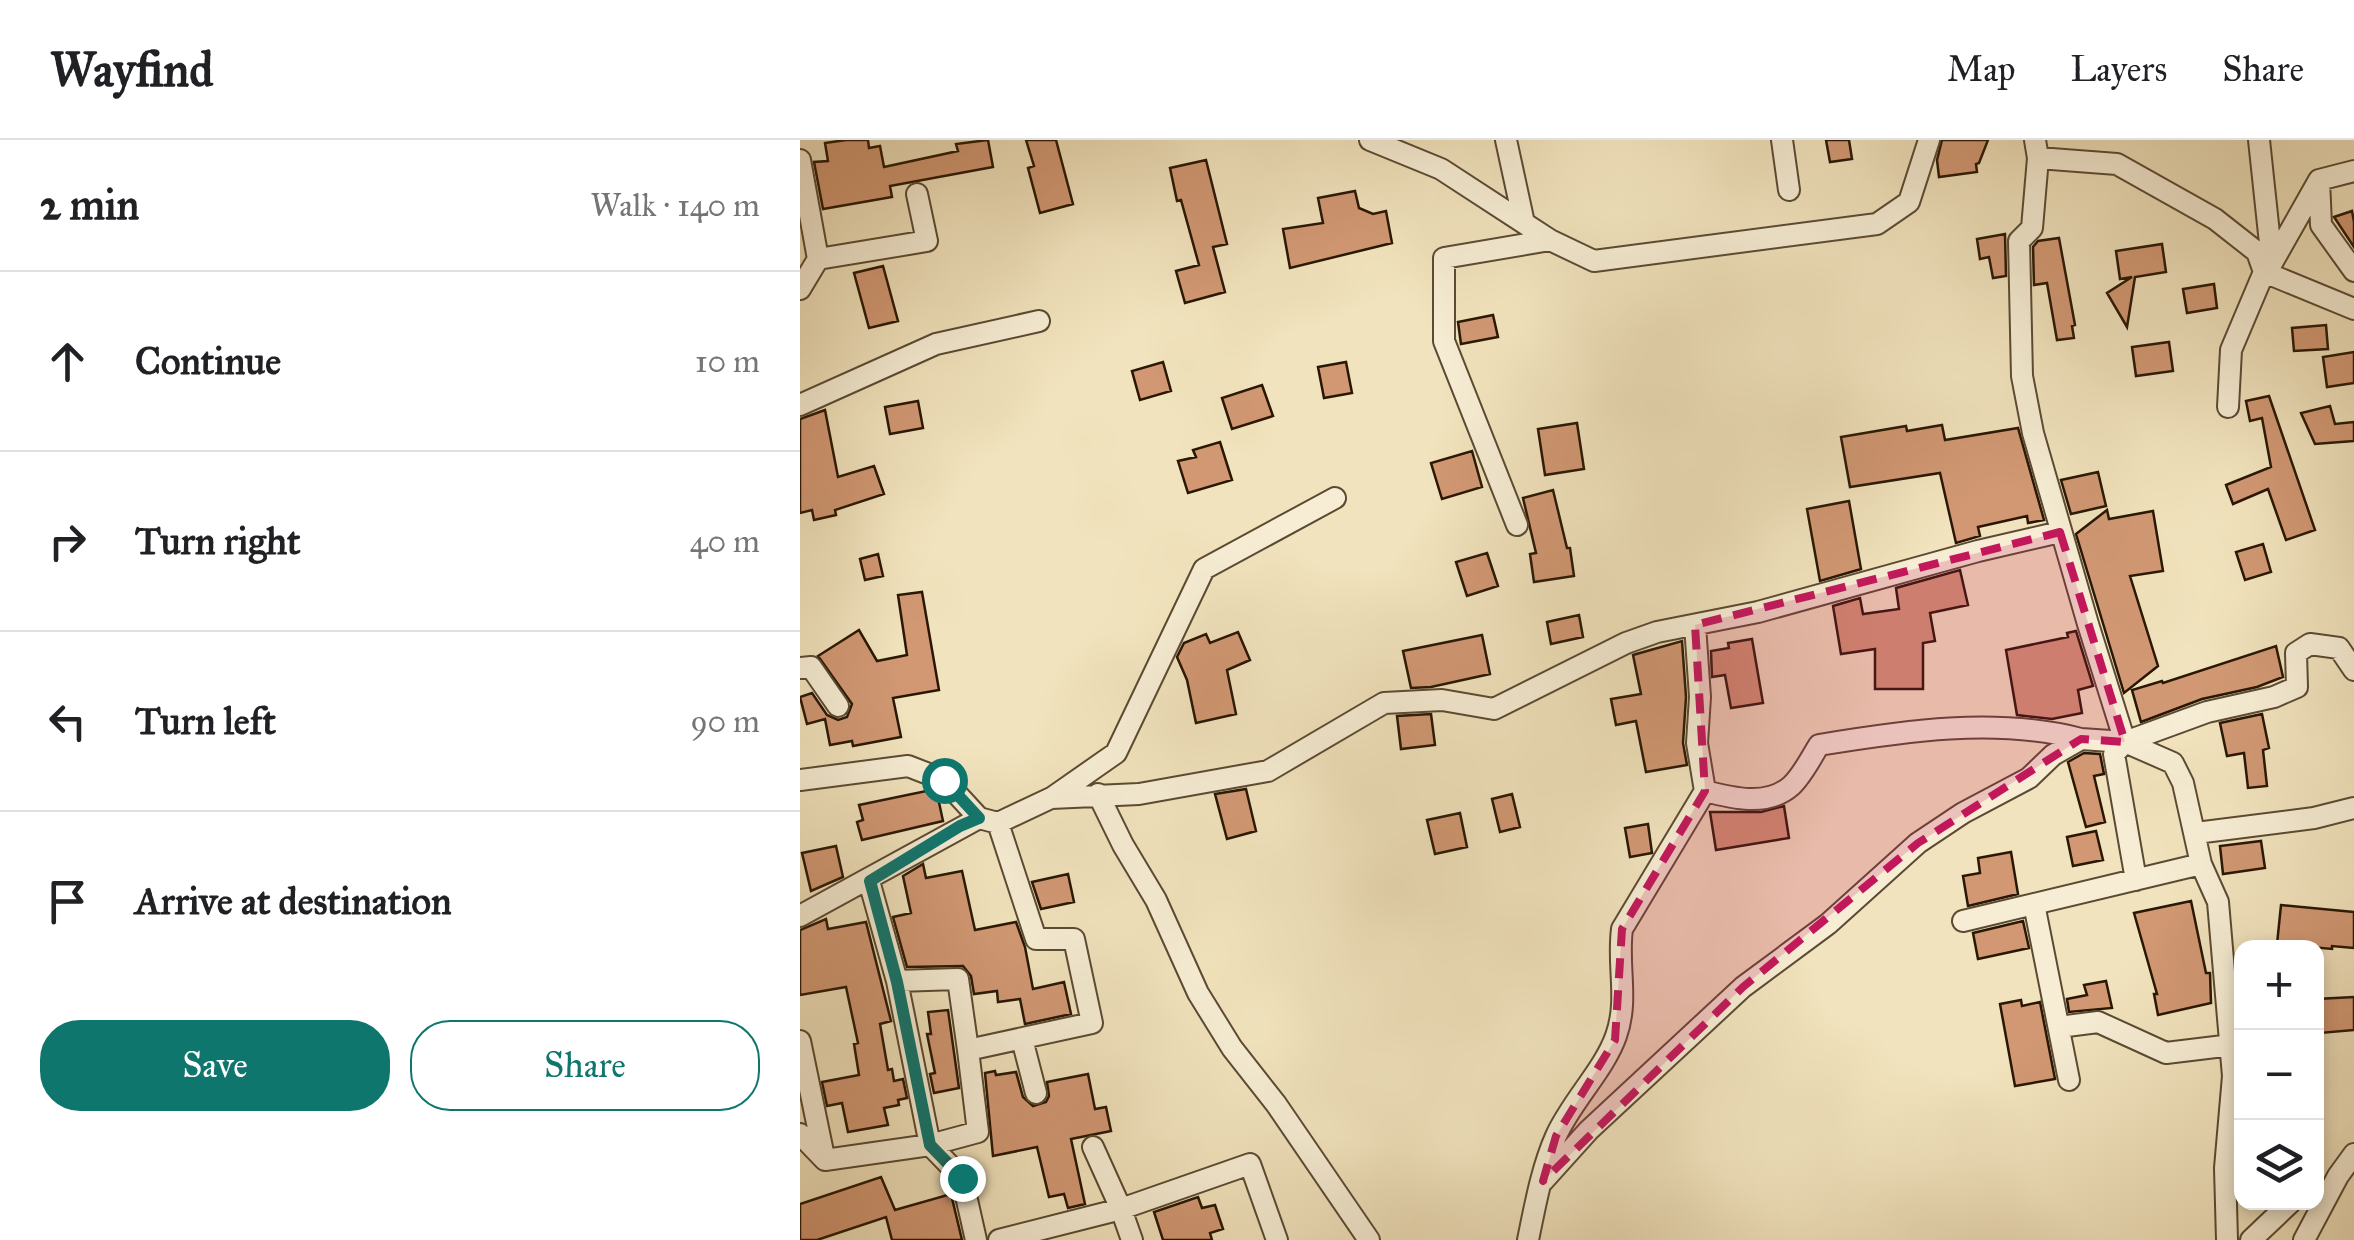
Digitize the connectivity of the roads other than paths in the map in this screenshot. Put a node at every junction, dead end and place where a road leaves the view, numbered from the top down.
1 (1370, 140) edge
2 (1506, 140) edge
3 (1782, 140) edge
4 (1929, 140) edge
5 (2259, 140) edge
6 (2036, 149) edge
7 (800, 160) edge
8 (2354, 171) edge
9 (2319, 180) junction
10 (1789, 190) dead end
11 (917, 194) dead end
12 (1524, 223) junction
13 (1550, 240) junction
14 (818, 259) junction
15 (2268, 267) junction
16 (2354, 271) edge
17 (800, 289) edge
18 (2354, 309) edge
19 (1039, 321) dead end
20 (800, 405) edge
21 (2228, 407) dead end
22 (1335, 498) dead end
23 (1517, 525) dead end
24 (2060, 532) junction
25 (1696, 625) junction
26 (800, 668) edge
27 (2354, 670) edge
28 (838, 706) dead end
29 (2081, 739) junction
30 (2126, 742) junction
31 (800, 780) edge
32 (1705, 791) junction
33 (1098, 794) junction
34 (1051, 798) junction
35 (2354, 808) edge
36 (988, 820) junction
37 (2196, 833) junction
38 (2201, 864) junction
39 (2136, 880) junction
40 (870, 881) junction
41 (2034, 904) junction
42 (800, 916) edge
43 (1963, 921) dead end
44 (897, 982) junction
45 (2058, 1027) junction
46 (1022, 1039) junction
47 (800, 1041) edge
48 (2232, 1045) junction
49 (968, 1050) junction
50 (2070, 1080) dead end
51 (1036, 1093) dead end
52 (800, 1134) edge
53 (930, 1145) junction
54 (1093, 1147) dead end
55 (2354, 1152) edge
56 (825, 1160) junction
57 (2324, 1174) edge
58 (1543, 1181) junction
59 (1121, 1209) junction
60 (2282, 1210) edge
61 (976, 1240) edge
62 (999, 1240) edge
63 (1132, 1240) edge
64 (1277, 1240) edge
65 (1369, 1240) edge
66 (1528, 1240) edge
67 (2227, 1240) edge
68 (2250, 1240) edge
69 (2306, 1240) edge

1 - 12 street
2 - 12 street
3 - 10 street
4 - 13 street
5 - 15 street
6 - 15 street
6 - 24 street
7 - 14 street
8 - 9 street
9 - 15 street
9 - 16 street
11 - 14 street
12 - 13 street
13 - 23 street
14 - 17 street
15 - 18 street
15 - 21 street
19 - 20 street
22 - 34 street
24 - 25 street
24 - 30 street
25 - 32 street
25 - 33 street
26 - 28 street
27 - 30 street
29 - 30 street
29 - 32 street
29 - 58 street
30 - 37 street
30 - 39 street
31 - 36 street
32 - 58 street
33 - 34 street
33 - 65 street
34 - 36 street
35 - 37 street
36 - 40 street
36 - 46 street
37 - 38 street
38 - 39 street
38 - 48 street
39 - 41 street
40 - 42 street
40 - 44 street
41 - 43 street
41 - 45 street
44 - 49 street
44 - 53 street
45 - 48 street
45 - 50 street
46 - 49 street
46 - 51 street
47 - 56 street
48 - 67 street
49 - 53 street
52 - 56 street
53 - 56 street
53 - 61 street
54 - 59 street
55 - 57 street
55 - 69 street
58 - 66 street
59 - 62 street
59 - 63 street
59 - 64 street
60 - 68 street

